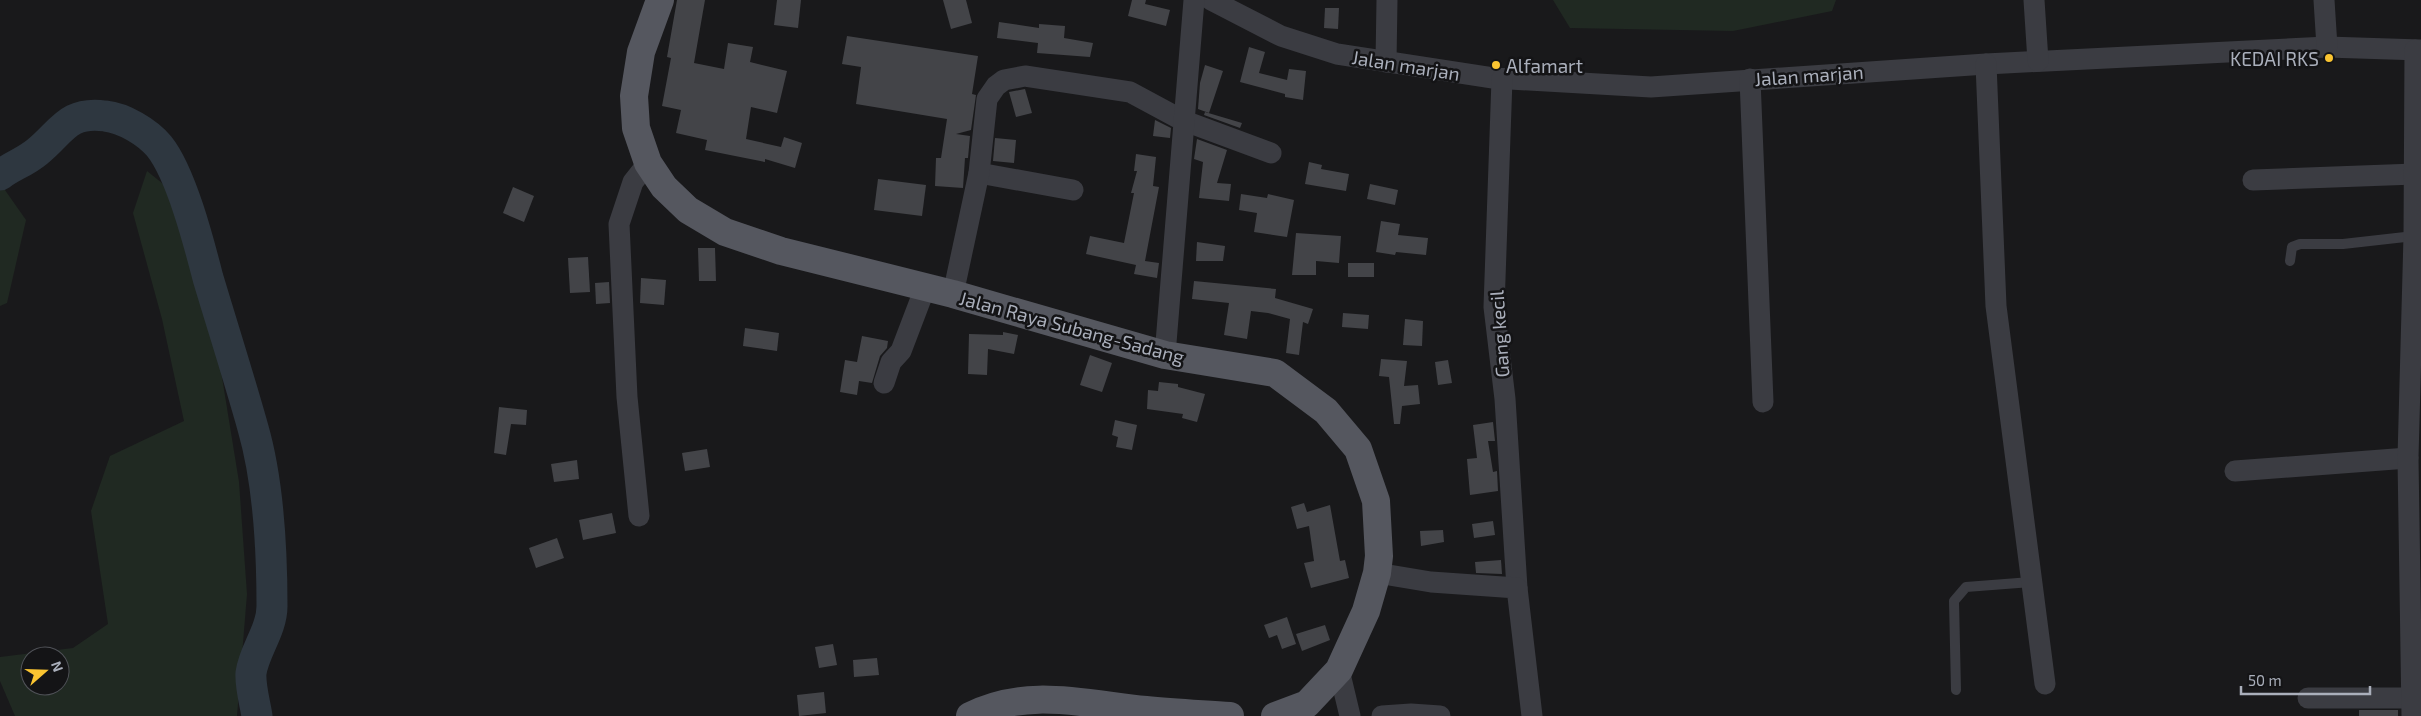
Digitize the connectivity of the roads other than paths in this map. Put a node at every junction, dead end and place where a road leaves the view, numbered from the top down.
1 (660, 0) edge
2 (1194, 0) edge
3 (1211, 0) edge
4 (1387, 0) edge
5 (2034, 0) edge
6 (2324, 0) edge
7 (2327, 46) junction
8 (2418, 50) edge
9 (2038, 61) junction
10 (1386, 62) junction
11 (1986, 64) junction
12 (1502, 79) junction
13 (1750, 79) junction
14 (1182, 120) junction
15 (1271, 153) dead end
16 (648, 164) junction
17 (980, 172) junction
18 (2414, 174) junction
19 (2253, 180) dead end
20 (1073, 190) dead end
21 (2414, 236) junction
22 (2290, 261) dead end
23 (925, 288) junction
24 (953, 294) junction
25 (1165, 355) junction
26 (884, 383) dead end
27 (1763, 402) dead end
28 (2408, 458) junction
29 (2236, 471) dead end
30 (639, 516) dead end
31 (1377, 573) junction
32 (2032, 582) junction
33 (1517, 588) junction
34 (1339, 670) junction
35 (2044, 684) dead end
36 (1956, 690) dead end
37 (2308, 698) dead end
38 (2412, 707) edge
39 (970, 716) edge
40 (1230, 716) edge
41 (1275, 716) edge
42 (1350, 716) edge
43 (1382, 716) edge
44 (1440, 716) edge
45 (1532, 716) edge

1 - 16 main road, Jalan Raya Subang-Sadang
2 - 14 street
3 - 10 street, Jalan marjan
4 - 10 street
5 - 9 street
6 - 7 street
7 - 8 street, Jalan marjan
7 - 9 street, Jalan marjan
8 - 18 street
9 - 11 street, Jalan marjan
10 - 12 street, Jalan marjan
11 - 13 street, Jalan marjan
11 - 32 street
12 - 13 street, Jalan marjan
12 - 33 street, Gang kecil
13 - 27 street
14 - 15 street
14 - 17 street
14 - 25 street
16 - 23 main road, Jalan Raya Subang-Sadang
16 - 30 street
17 - 20 street
17 - 24 street
18 - 19 street
18 - 21 street
21 - 22 lane
21 - 28 street
23 - 24 main road, Jalan Raya Subang-Sadang
23 - 26 street
24 - 25 main road, Jalan Raya Subang-Sadang
25 - 31 main road, Jalan Raya Subang-Sadang
28 - 29 street
28 - 38 street
31 - 33 street
31 - 34 main road, Jalan Raya Subang-Sadang
32 - 35 street
32 - 36 lane
33 - 45 street, Gang kecil
34 - 41 main road, Jalan Raya Subang-Sadang
34 - 42 street
37 - 38 street
39 - 40 main road
43 - 44 street

